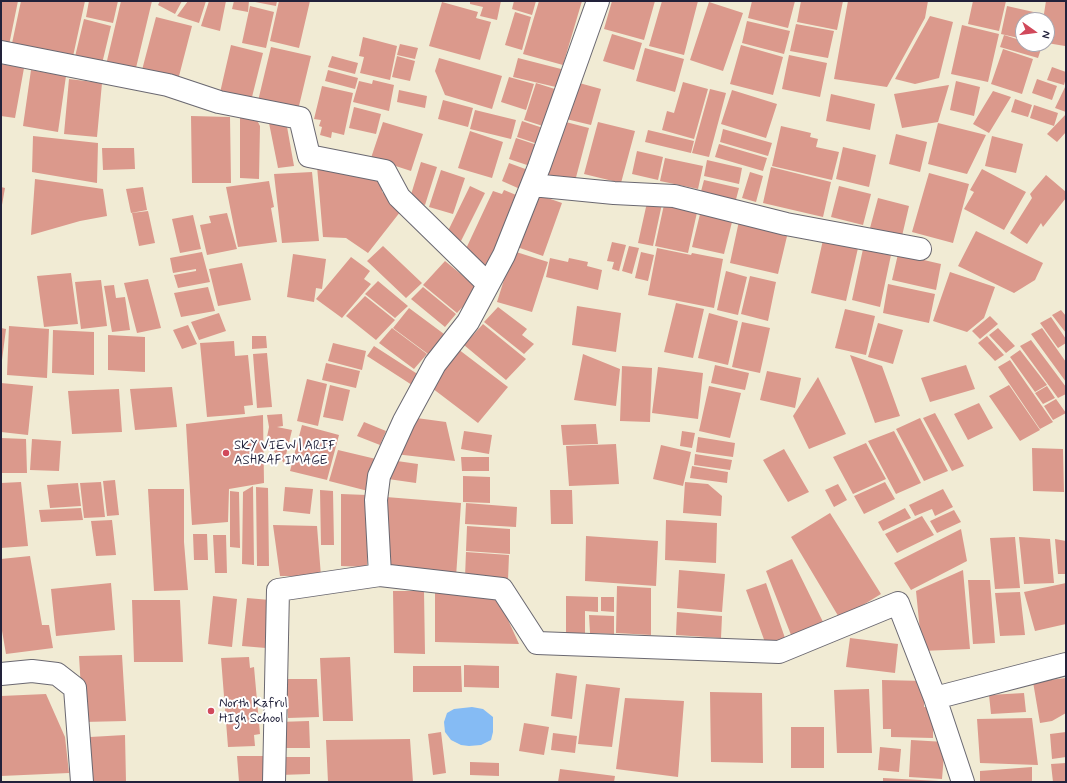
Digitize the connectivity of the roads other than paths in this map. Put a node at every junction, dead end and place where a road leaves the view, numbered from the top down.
1 (598, 1) edge
2 (1, 52) edge
3 (532, 185) junction
4 (920, 249) dead end
5 (488, 284) junction
6 (380, 575) junction
7 (1066, 664) edge
8 (1, 674) edge
9 (936, 698) junction
10 (82, 782) edge
11 (274, 782) edge
12 (963, 782) edge

1 - 3 street
2 - 5 street
3 - 4 street
3 - 5 street
5 - 6 street
6 - 9 street
6 - 11 street
7 - 9 street
8 - 10 street
9 - 12 street

